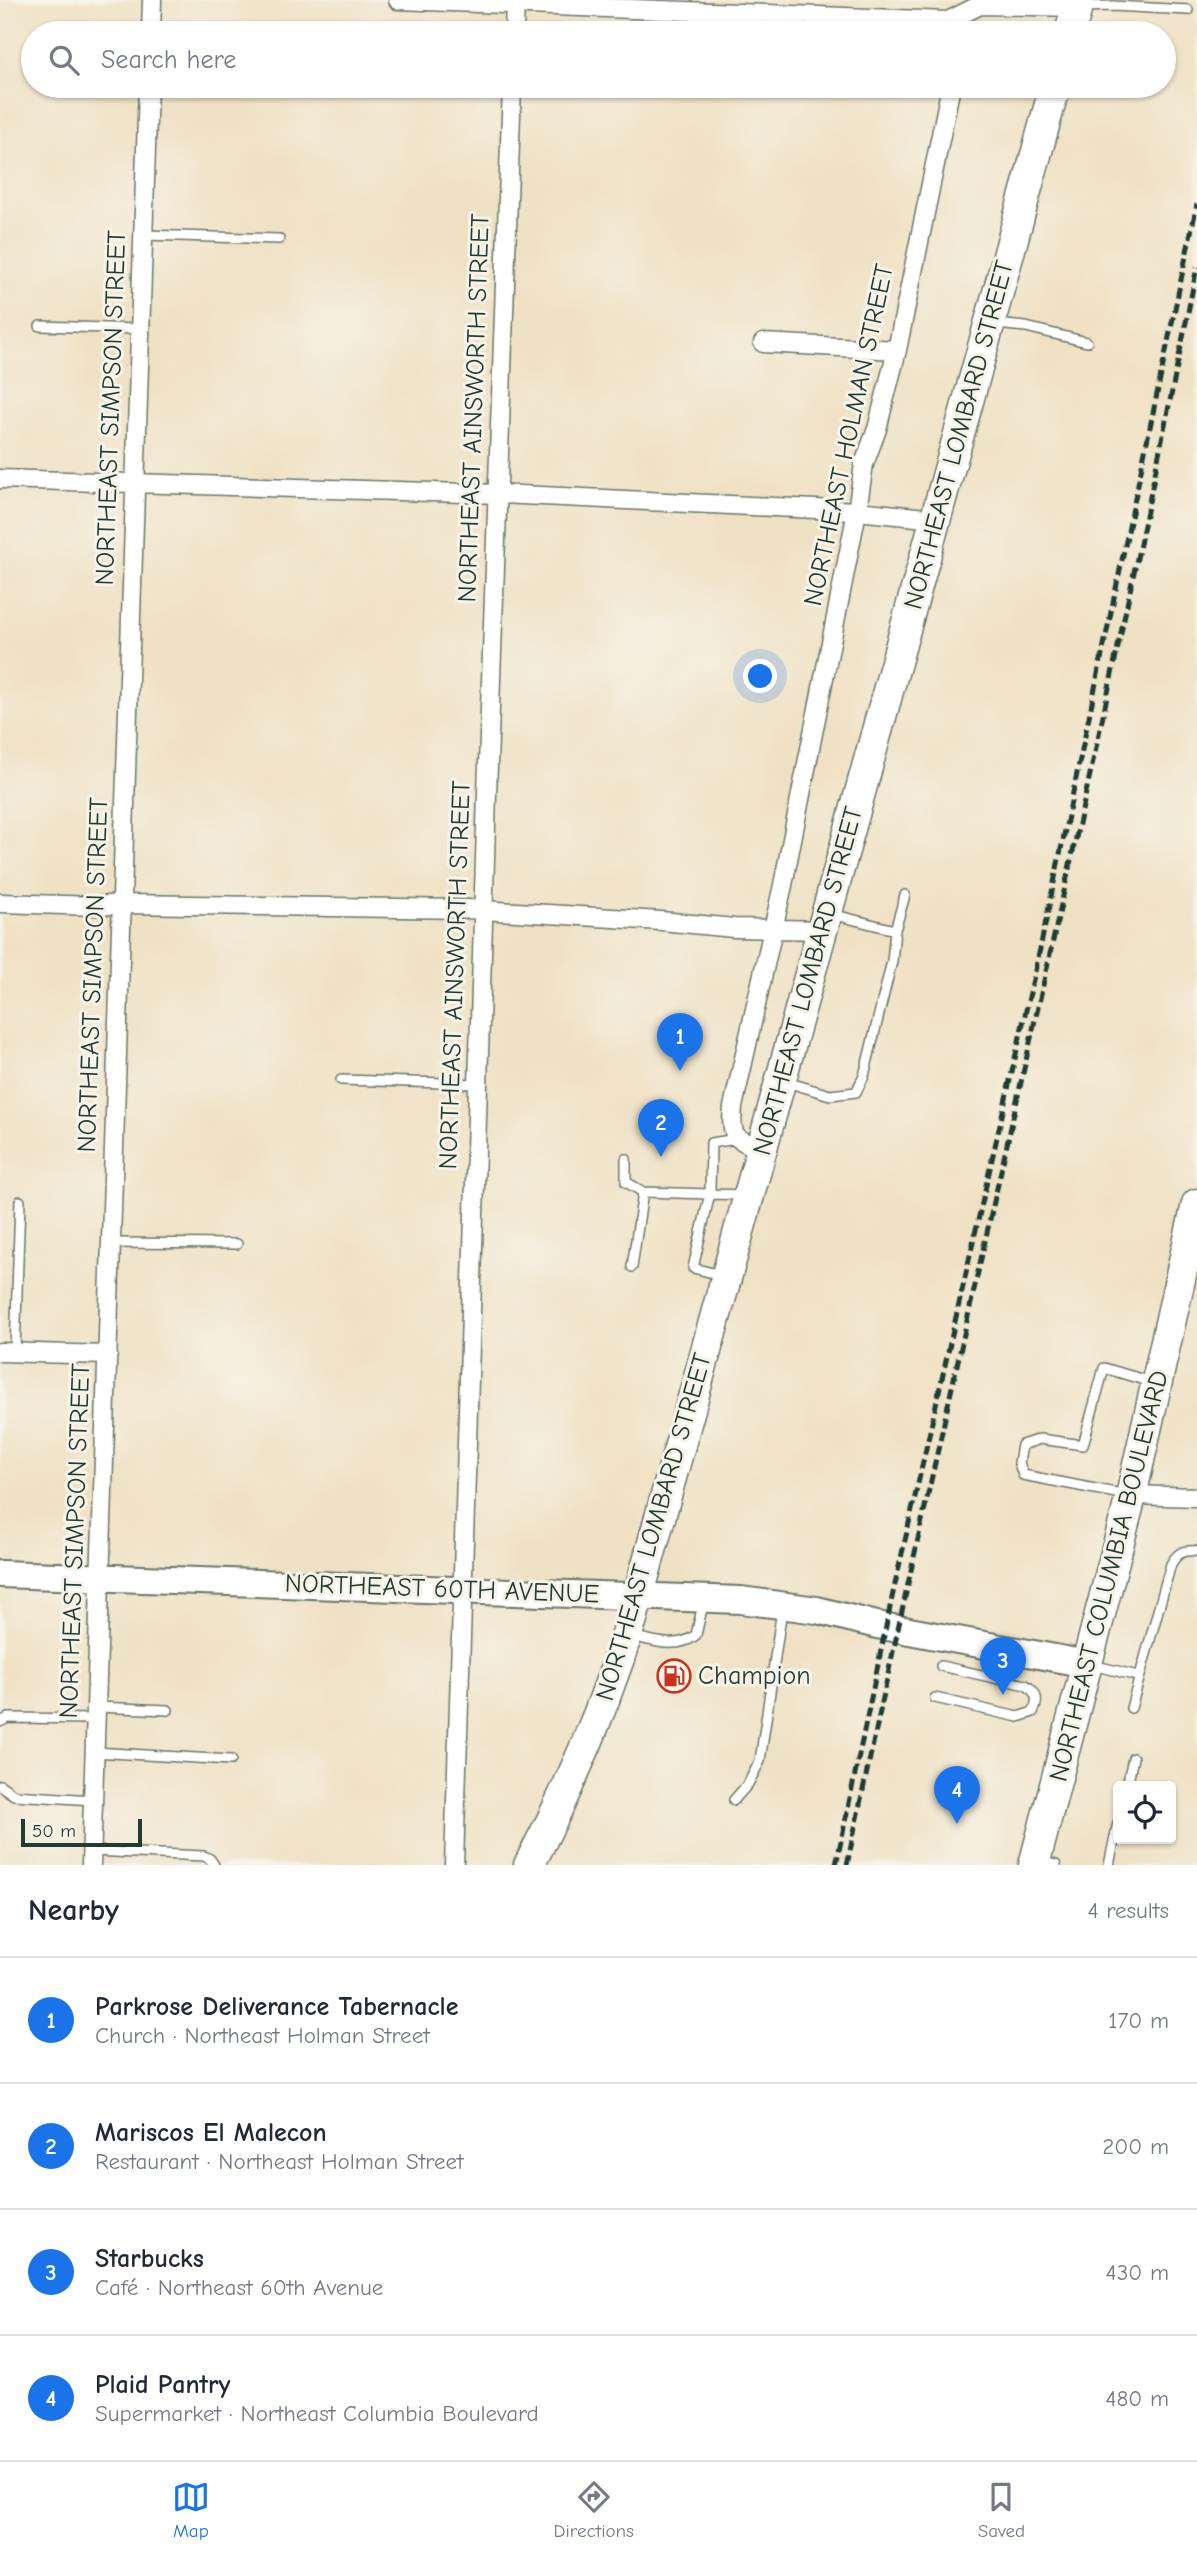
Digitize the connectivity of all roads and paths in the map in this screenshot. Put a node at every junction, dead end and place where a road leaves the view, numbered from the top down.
1 (152, 0) edge
2 (398, 0) edge
3 (515, 2) edge
4 (968, 6) edge
5 (1188, 10) dead end
6 (1075, 13) edge
7 (151, 21) edge
8 (514, 21) edge
9 (149, 98) edge
10 (512, 98) edge
11 (949, 98) edge
12 (1052, 98) edge
13 (143, 235) junction
14 (279, 239) dead end
15 (990, 323) junction
16 (40, 326) dead end
17 (140, 329) junction
18 (1087, 342) dead end
19 (763, 343) dead end
20 (897, 350) junction
21 (0, 479) edge
22 (135, 483) junction
23 (499, 494) junction
24 (857, 511) junction
25 (936, 519) junction
26 (905, 895) dead end
27 (0, 903) edge
28 (122, 904) junction
29 (483, 911) junction
30 (825, 922) junction
31 (773, 928) junction
32 (895, 930) junction
33 (341, 1080) dead end
34 (782, 1080) junction
35 (479, 1084) junction
36 (750, 1144) junction
37 (626, 1159) dead end
38 (643, 1192) junction
39 (710, 1193) junction
40 (749, 1196) junction
41 (20, 1201) dead end
42 (1197, 1204) edge
43 (111, 1243) junction
44 (237, 1244) dead end
45 (632, 1267) dead end
46 (727, 1276) junction
47 (8, 1352) edge
48 (108, 1355) junction
49 (1158, 1384) junction
50 (1131, 1496) junction
51 (1197, 1497) edge
52 (1197, 1550) edge
53 (0, 1574) edge
54 (100, 1577) junction
55 (461, 1589) junction
56 (638, 1595) junction
57 (704, 1598) junction
58 (783, 1604) junction
59 (627, 1636) junction
60 (1087, 1664) junction
61 (941, 1666) dead end
62 (1138, 1676) junction
63 (935, 1698) dead end
64 (1131, 1708) dead end
65 (168, 1710) dead end
66 (95, 1713) junction
67 (0, 1722) edge
68 (94, 1752) junction
69 (1133, 1758) dead end
70 (231, 1760) dead end
71 (1128, 1781) edge
72 (0, 1785) edge
73 (93, 1800) junction
74 (734, 1800) dead end
75 (1113, 1844) edge
76 (91, 1858) edge
77 (1042, 1864) edge
78 (214, 1865) edge
79 (454, 1865) edge
80 (529, 1865) edge
81 (1108, 1865) edge

1 - 7 street
2 - 3 street
3 - 4 street
3 - 8 street
4 - 6 street
5 - 6 lane
9 - 13 street, NORTHEAST SIMPSON STREET
10 - 23 street, NORTHEAST AINSWORTH STREET
11 - 20 street, NORTHEAST HOLMAN STREET
12 - 15 main road, NORTHEAST LOMBARD STREET
13 - 14 lane
13 - 17 street, NORTHEAST SIMPSON STREET
15 - 18 lane
15 - 25 main road, NORTHEAST LOMBARD STREET
16 - 17 lane
17 - 22 street, NORTHEAST SIMPSON STREET
19 - 20 street
20 - 24 street, NORTHEAST HOLMAN STREET
21 - 22 street
22 - 23 street
22 - 28 street, NORTHEAST SIMPSON STREET
23 - 24 street
23 - 29 street, NORTHEAST AINSWORTH STREET
24 - 25 street
24 - 31 street, NORTHEAST HOLMAN STREET
25 - 30 main road, NORTHEAST LOMBARD STREET
26 - 32 lane
27 - 28 street
28 - 29 street
28 - 43 street, NORTHEAST SIMPSON STREET
29 - 31 street
29 - 35 street, NORTHEAST AINSWORTH STREET
30 - 31 street
30 - 32 lane
30 - 34 main road, NORTHEAST LOMBARD STREET
31 - 36 street, NORTHEAST HOLMAN STREET
32 - 34 lane
33 - 35 lane
34 - 36 main road, NORTHEAST LOMBARD STREET
35 - 55 street, NORTHEAST AINSWORTH STREET
36 - 39 lane
36 - 40 main road, NORTHEAST LOMBARD STREET
37 - 38 lane
38 - 39 lane
38 - 45 lane
39 - 40 lane
39 - 46 lane
40 - 46 main road, NORTHEAST LOMBARD STREET
41 - 47 lane
42 - 49 main road, NORTHEAST COLUMBIA BOULEVARD
43 - 44 lane
43 - 48 street, NORTHEAST SIMPSON STREET
46 - 56 main road, NORTHEAST LOMBARD STREET
47 - 48 street
48 - 54 street, NORTHEAST SIMPSON STREET
49 - 50 main road, NORTHEAST COLUMBIA BOULEVARD
49 - 50 lane
50 - 51 street
50 - 60 main road, NORTHEAST COLUMBIA BOULEVARD
52 - 62 lane
53 - 54 street, NORTHEAST 60TH AVENUE
54 - 55 street, NORTHEAST 60TH AVENUE
54 - 66 street, NORTHEAST SIMPSON STREET
55 - 56 street, NORTHEAST 60TH AVENUE
55 - 79 street, NORTHEAST AINSWORTH STREET
56 - 57 street, NORTHEAST 60TH AVENUE
56 - 59 main road, NORTHEAST LOMBARD STREET
57 - 58 street, NORTHEAST 60TH AVENUE
57 - 59 lane
58 - 60 street, NORTHEAST 60TH AVENUE
58 - 74 lane
59 - 80 main road, NORTHEAST LOMBARD STREET
60 - 62 lane
60 - 77 main road, NORTHEAST COLUMBIA BOULEVARD
61 - 63 lane
62 - 64 lane
65 - 66 lane
66 - 67 lane
66 - 68 street, NORTHEAST SIMPSON STREET
68 - 70 lane
68 - 73 street, NORTHEAST SIMPSON STREET
69 - 71 lane
72 - 73 lane
73 - 76 street, NORTHEAST SIMPSON STREET
75 - 81 lane
76 - 78 lane

